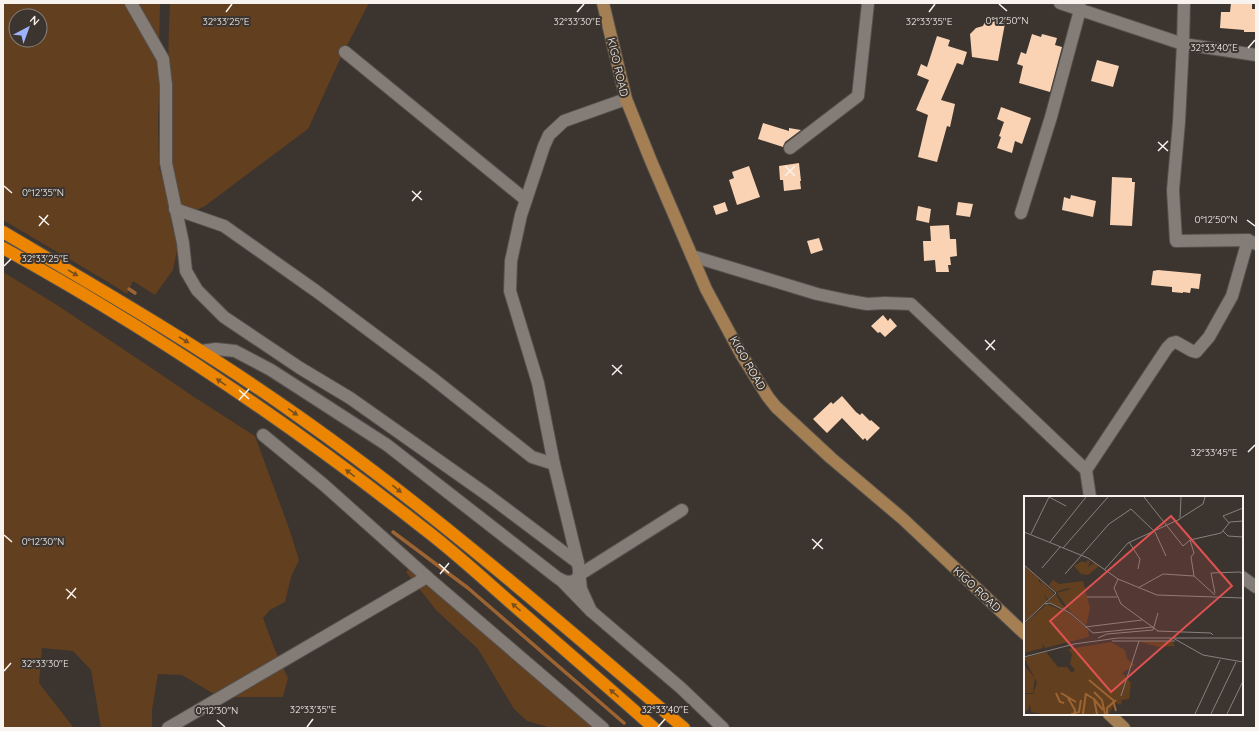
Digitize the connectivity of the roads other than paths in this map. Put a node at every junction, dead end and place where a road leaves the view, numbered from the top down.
1 (131, 3) edge
2 (603, 3) edge
3 (868, 3) edge
4 (1060, 3) edge
5 (1184, 3) edge
6 (1080, 6) edge
7 (1183, 44) junction
8 (345, 52) dead end
9 (1256, 55) edge
10 (626, 99) junction
11 (790, 148) dead end
12 (526, 200) junction
13 (175, 209) junction
14 (1021, 213) dead end
15 (3, 232) edge
16 (1252, 242) edge
17 (3, 248) edge
18 (692, 256) junction
19 (201, 351) junction
20 (263, 435) dead end
21 (554, 464) junction
22 (1086, 470) junction
23 (1090, 496) edge
24 (682, 510) dead end
25 (578, 569) junction
26 (427, 576) junction
27 (559, 578) junction
28 (1243, 578) edge
29 (1256, 587) edge
30 (590, 610) junction
31 (1024, 633) edge
32 (1110, 715) edge
33 (648, 726) edge
34 (168, 728) edge
35 (603, 728) edge
36 (684, 728) edge
37 (723, 728) edge
38 (1124, 728) edge

1 - 13 street
2 - 10 street, KIGO ROAD
3 - 11 street
4 - 6 street
5 - 7 street
6 - 7 street
6 - 14 street
7 - 9 street
7 - 16 street
8 - 12 street
10 - 12 street
10 - 18 street, KIGO ROAD
12 - 21 street
13 - 21 street
13 - 25 street
15 -> 19 highway
16 - 22 street
33 -> 17 highway
18 - 22 street
18 - 31 street, KIGO ROAD
19 - 27 street
19 -> 36 highway
20 - 26 street
21 - 25 street
22 - 23 street
24 - 25 street
25 - 27 street
25 - 30 street
26 - 34 street
26 - 35 street
27 - 30 street
28 - 29 street
30 - 37 street
32 - 38 street

